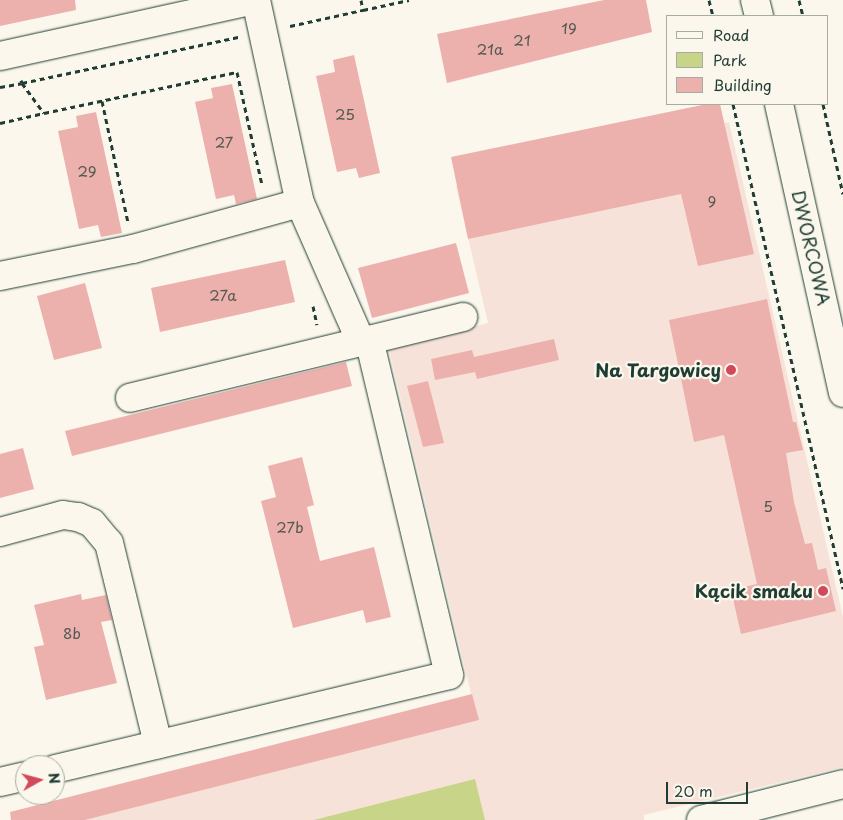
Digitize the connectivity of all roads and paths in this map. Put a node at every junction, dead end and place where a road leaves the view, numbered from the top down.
1 (255, 0) edge
2 (361, 0) edge
3 (409, 0) edge
4 (709, 0) edge
5 (755, 0) edge
6 (799, 0) edge
7 (713, 15) edge
8 (759, 15) edge
9 (803, 15) edge
10 (0, 56) edge
11 (0, 88) edge
12 (102, 101) junction
13 (733, 105) edge
14 (778, 105) edge
15 (823, 105) edge
16 (44, 113) junction
17 (0, 123) edge
18 (843, 194) edge
19 (300, 203) junction
20 (268, 212) junction
21 (133, 248) junction
22 (0, 276) edge
23 (463, 317) dead end
24 (364, 340) junction
25 (843, 393) edge
26 (130, 398) dead end
27 (0, 532) edge
28 (843, 589) edge
29 (158, 744) junction
30 (65, 767) edge
31 (15, 778) edge
32 (0, 782) edge
33 (843, 784) edge
34 (701, 820) edge

1 - 10 street
1 - 19 street
2 - 3 path
4 - 7 path
5 - 8 street
6 - 9 path
11 - 16 path
12 - 16 path
12 - 20 path
12 - 21 path
13 - 28 path
14 - 25 street, DWORCOWA
15 - 18 path
16 - 17 path
19 - 20 street
19 - 24 street
20 - 21 street
21 - 22 street
23 - 24 street
24 - 26 street
24 - 29 street
27 - 29 street
29 - 30 street
31 - 32 street
33 - 34 street

